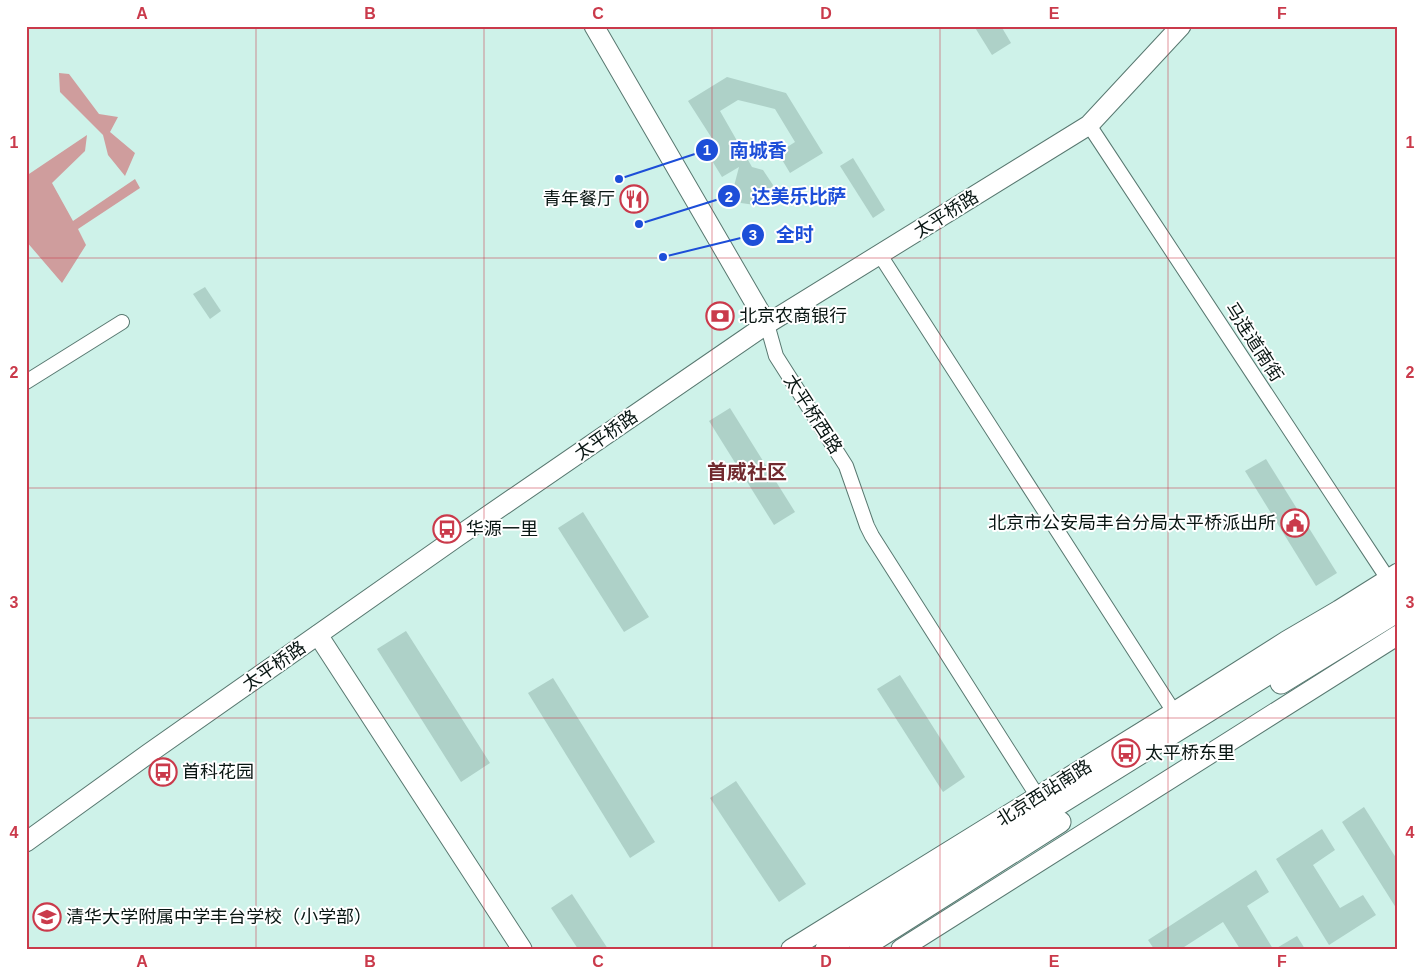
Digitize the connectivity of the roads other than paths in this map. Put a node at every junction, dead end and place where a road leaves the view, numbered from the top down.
1 (594, 26) edge
2 (1181, 26) edge
3 (1089, 125) junction
4 (880, 255) junction
5 (122, 322) dead end
6 (767, 324) junction
7 (26, 382) edge
8 (1395, 582) edge
9 (1398, 611) edge
10 (318, 635) junction
11 (1398, 635) edge
12 (1174, 712) junction
13 (1038, 797) junction
14 (26, 842) edge
15 (920, 944) edge
16 (522, 949) edge
17 (791, 949) edge
18 (826, 949) edge
19 (860, 949) edge
20 (901, 949) edge

1 - 6 street, 太平桥西路
2 - 3 street, 太平桥路
3 - 4 street, 太平桥路
3 - 8 street, 马连道南街
4 - 6 street, 太平桥路
4 - 12 street
5 - 7 street
6 - 10 street, 太平桥路
6 - 13 street, 太平桥西路
8 - 12 street, 北京西站南路
8 - 18 main road, 北京西站南路
9 - 19 main road, 北京西站南路
10 - 14 street, 太平桥路
10 - 16 street
11 - 15 street
12 - 13 street, 北京西站南路
13 - 17 street, 北京西站南路
15 - 20 street

